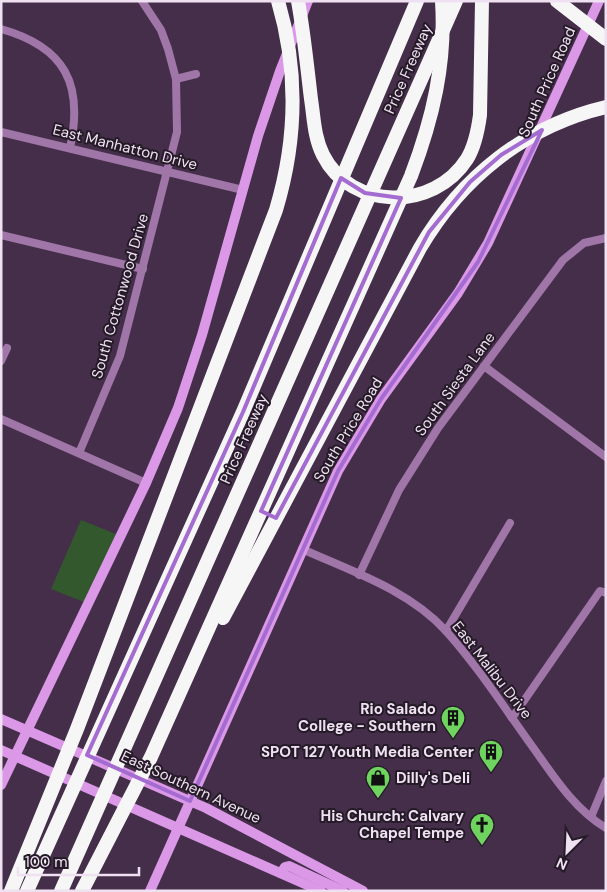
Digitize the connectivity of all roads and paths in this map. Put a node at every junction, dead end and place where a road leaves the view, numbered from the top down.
1 (142, 1) edge
2 (278, 1) edge
3 (298, 1) edge
4 (308, 1) edge
5 (415, 1) edge
6 (442, 1) edge
7 (456, 1) edge
8 (482, 1) edge
9 (557, 1) edge
10 (600, 1) edge
11 (1, 29) edge
12 (606, 39) edge
13 (196, 74) dead end
14 (176, 79) junction
15 (606, 107) edge
16 (1, 132) edge
17 (70, 148) junction
18 (168, 172) junction
19 (243, 190) junction
20 (1, 235) edge
21 (606, 238) edge
22 (143, 269) junction
23 (7, 348) dead end
24 (1, 362) edge
25 (484, 366) junction
26 (1, 419) edge
27 (79, 453) junction
28 (606, 457) edge
29 (146, 483) junction
30 (510, 523) dead end
31 (302, 549) junction
32 (359, 575) junction
33 (603, 592) edge
34 (446, 631) junction
35 (195, 660) junction
36 (1, 718) edge
37 (512, 718) junction
38 (28, 729) junction
39 (1, 750) edge
40 (15, 756) junction
41 (606, 781) edge
42 (1, 785) edge
43 (190, 801) junction
44 (591, 817) junction
45 (178, 828) junction
46 (606, 828) edge
47 (281, 873) junction
48 (11, 891) edge
49 (27, 891) edge
50 (61, 891) edge
51 (82, 891) edge
52 (150, 891) edge
53 (321, 891) edge
54 (343, 891) edge
55 (363, 891) edge

1 - 14 street, South Cottonwood Drive
2 - 48 highway
3 - 8 highway
4 - 19 main road
5 - 49 highway, Price Freeway
6 - 35 highway
7 - 50 highway, Price Freeway
9 - 12 highway
10 - 31 main road, South Price Road
11 - 17 street
13 - 14 street
14 - 18 street, South Cottonwood Drive
15 - 35 highway
16 - 17 street, East Manhatton Drive
17 - 18 street, East Manhatton Drive
18 - 19 street, East Manhatton Drive
18 - 22 street, South Cottonwood Drive
19 - 29 main road
20 - 22 street
21 - 25 street, South Siesta Lane
22 - 27 street, South Cottonwood Drive
23 - 24 street
25 - 28 street
25 - 32 street, South Siesta Lane
26 - 27 street
27 - 29 street
29 - 38 main road
30 - 34 street
31 - 32 street, East Malibu Drive
31 - 43 main road, South Price Road
32 - 34 street, East Malibu Drive
33 - 37 street
34 - 37 street, East Malibu Drive
35 - 51 highway
36 - 38 main road, East Southern Avenue
37 - 44 street, East Malibu Drive
38 - 40 main road
38 - 43 main road, East Southern Avenue
39 - 40 main road
40 - 42 main road
40 - 45 main road
41 - 44 street
43 - 45 main road, South Price Road
43 - 55 main road, East Southern Avenue
44 - 46 street, East Malibu Drive
45 - 47 main road
45 - 52 main road, South Price Road
47 - 53 main road
47 - 54 main road

